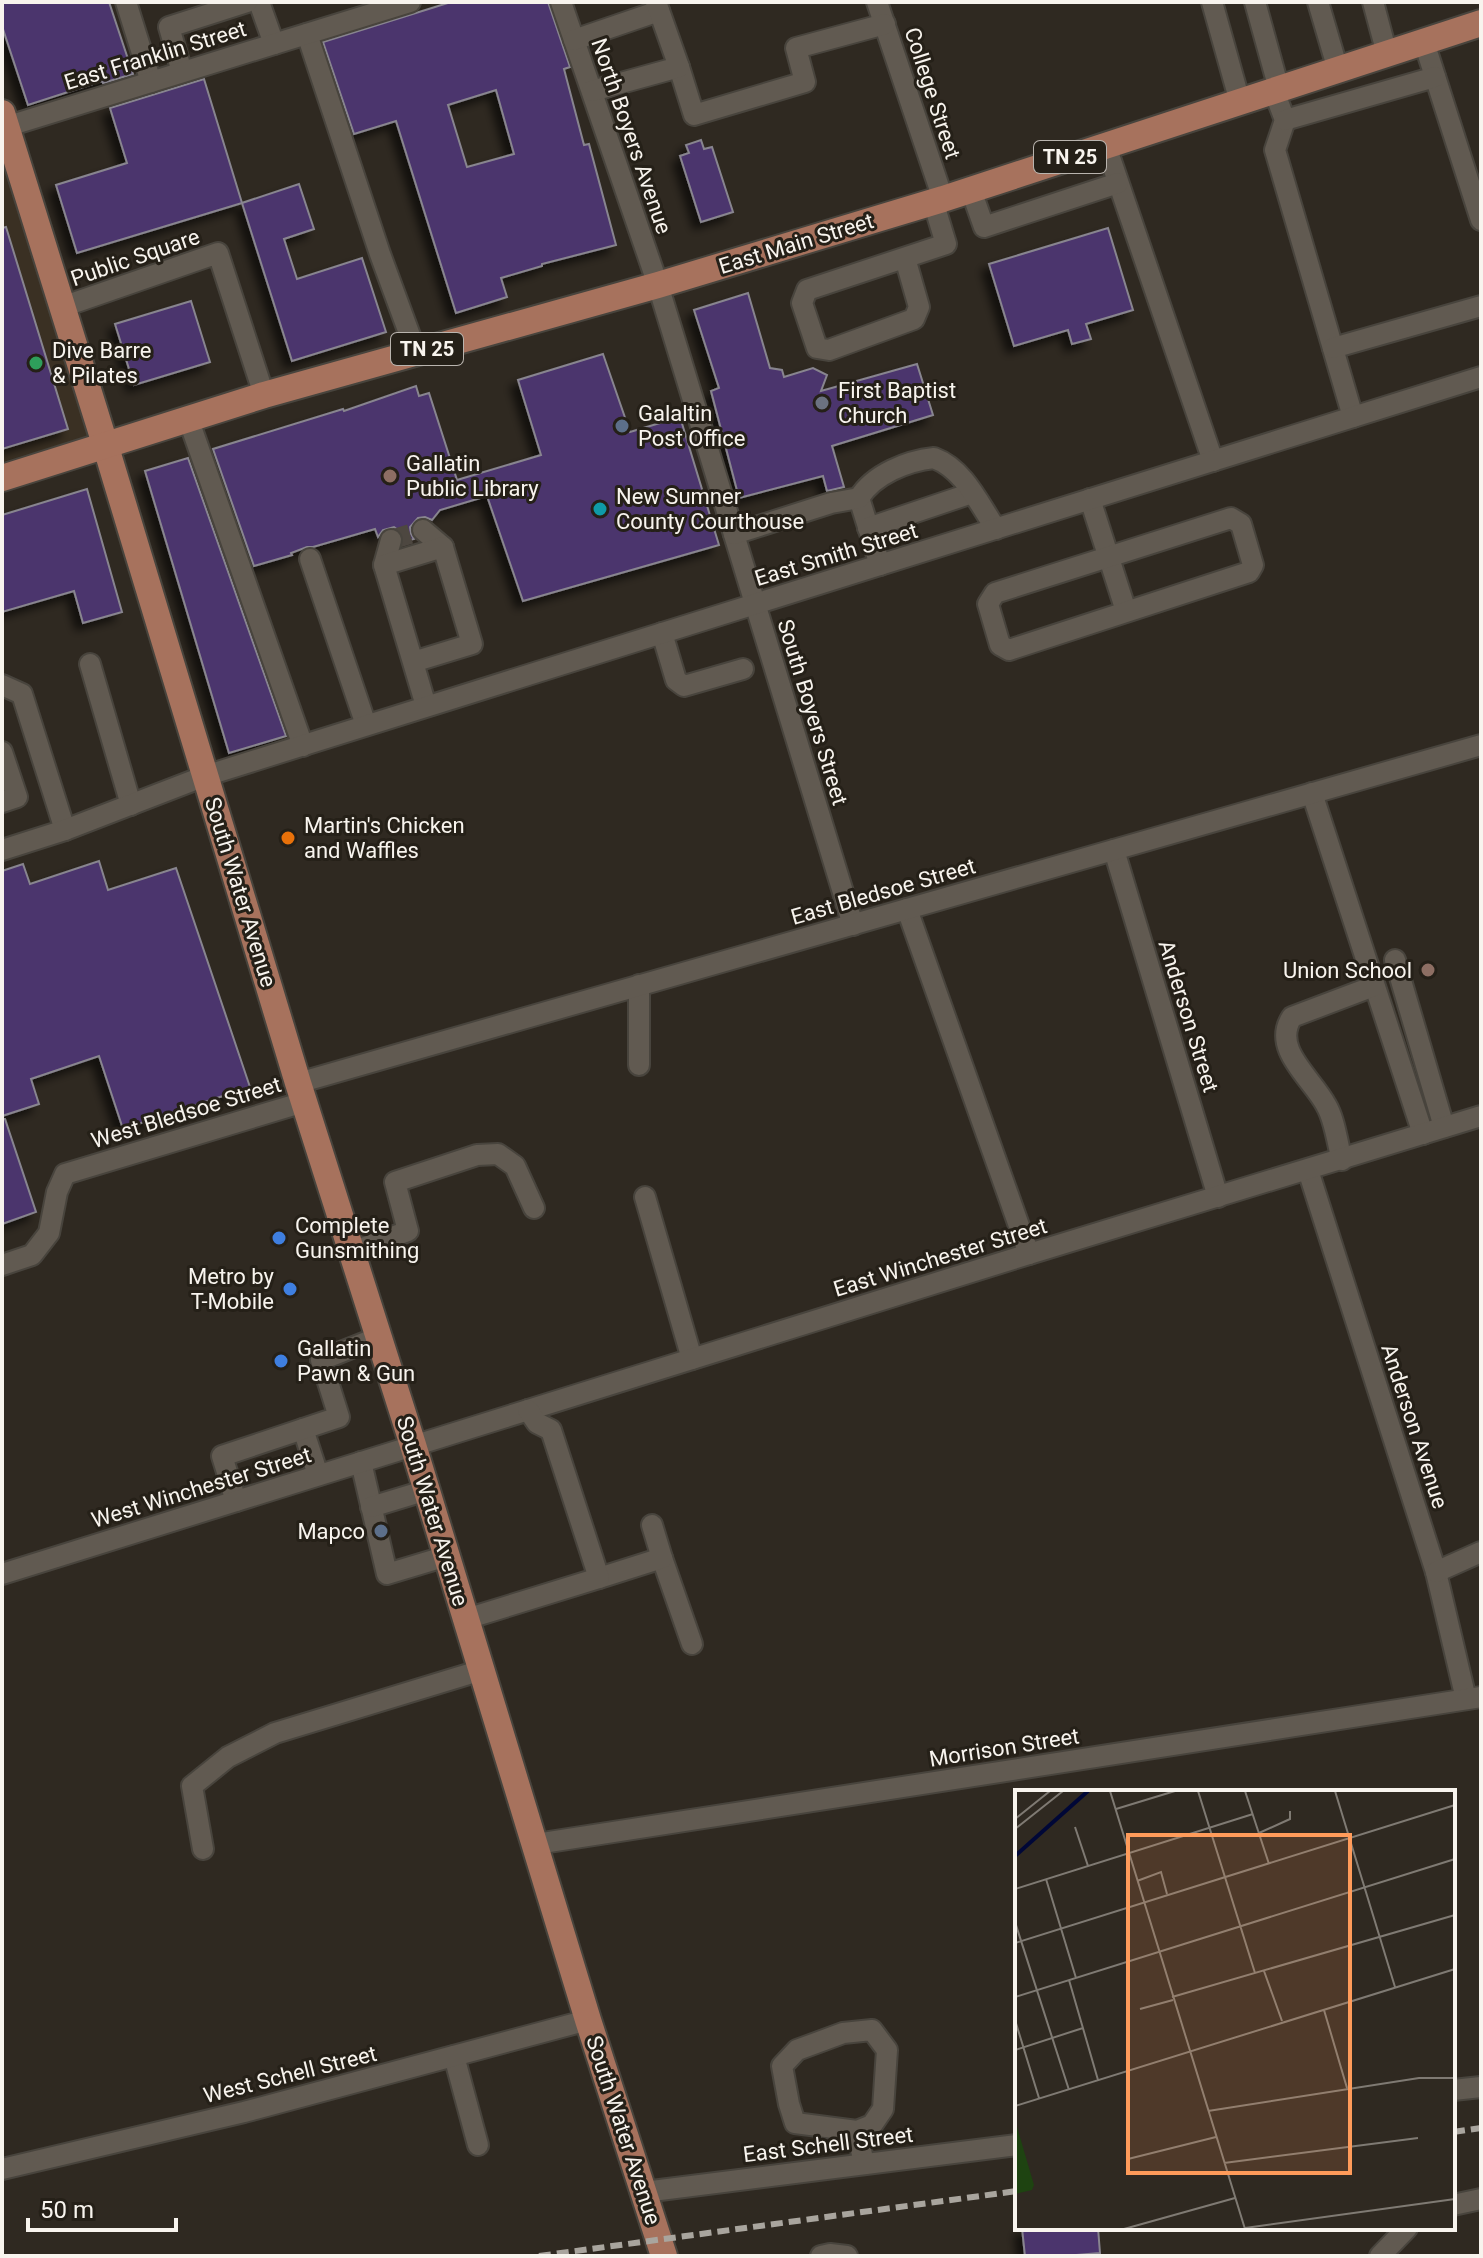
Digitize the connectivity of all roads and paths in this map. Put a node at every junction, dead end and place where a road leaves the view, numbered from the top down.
1 (126, 2) edge
2 (247, 2) edge
3 (259, 2) edge
4 (410, 2) edge
5 (561, 2) edge
6 (877, 2) edge
7 (1212, 2) edge
8 (1255, 2) edge
9 (1318, 2) edge
10 (1373, 2) edge
11 (658, 7) edge
12 (360, 9) edge
13 (1481, 23) edge
14 (885, 24) junction
15 (307, 34) junction
16 (574, 40) junction
17 (1424, 42) junction
18 (274, 44) junction
19 (1387, 54) junction
20 (679, 67) junction
21 (1338, 70) junction
22 (182, 72) junction
23 (1435, 77) junction
24 (151, 82) junction
25 (1276, 90) junction
26 (592, 91) junction
27 (1240, 102) junction
28 (1285, 120) junction
29 (3, 123) edge
30 (1106, 146) junction
31 (1118, 183) junction
32 (971, 190) junction
33 (938, 200) junction
34 (1481, 220) edge
35 (905, 258) junction
36 (658, 285) junction
37 (1481, 306) edge
38 (62, 307) junction
39 (1333, 348) junction
40 (416, 352) junction
41 (1481, 377) edge
42 (264, 395) junction
43 (1353, 417) junction
44 (188, 418) junction
45 (105, 444) junction
46 (1213, 461) junction
47 (2, 478) edge
48 (972, 493) junction
49 (859, 498) junction
50 (1090, 499) junction
51 (868, 528) junction
52 (996, 529) junction
53 (423, 530) dead end
54 (734, 534) junction
55 (391, 540) dead end
56 (443, 547) junction
57 (1108, 556) junction
58 (310, 559) dead end
59 (384, 565) junction
60 (880, 565) junction
61 (755, 604) junction
62 (1126, 611) junction
63 (662, 633) junction
64 (413, 662) junction
65 (90, 664) dead end
66 (743, 669) dead end
67 (2, 685) edge
68 (426, 706) junction
69 (366, 725) junction
70 (1481, 745) edge
71 (303, 746) junction
72 (2, 752) edge
73 (205, 776) junction
74 (1312, 793) junction
75 (2, 802) edge
76 (131, 805) junction
77 (65, 830) junction
78 (2, 850) edge
79 (1114, 850) junction
80 (907, 909) junction
81 (853, 925) junction
82 (1395, 960) dead end
83 (639, 985) junction
84 (1374, 986) junction
85 (639, 1065) dead end
86 (301, 1092) junction
87 (1481, 1116) edge
88 (1444, 1127) junction
89 (1423, 1134) junction
90 (1342, 1160) junction
91 (1308, 1170) junction
92 (645, 1197) dead end
93 (1218, 1197) junction
94 (534, 1208) dead end
95 (352, 1252) junction
96 (1029, 1254) junction
97 (2, 1265) edge
98 (379, 1337) junction
99 (692, 1359) junction
100 (553, 1402) junction
101 (528, 1410) junction
102 (303, 1429) junction
103 (551, 1430) junction
104 (413, 1445) junction
105 (361, 1462) junction
106 (318, 1475) junction
107 (427, 1490) junction
108 (236, 1501) junction
109 (371, 1507) junction
110 (652, 1525) dead end
111 (1481, 1552) edge
112 (447, 1556) junction
113 (662, 1558) junction
114 (1436, 1572) junction
115 (2, 1574) edge
116 (599, 1578) junction
117 (466, 1619) junction
118 (692, 1644) dead end
119 (482, 1670) junction
120 (1474, 1698) edge
121 (536, 1844) junction
122 (203, 1849) dead end
123 (588, 2020) junction
124 (454, 2056) junction
125 (1481, 2087) edge
126 (1455, 2090) edge
127 (857, 2131) junction
128 (478, 2145) dead end
129 (1015, 2145) edge
130 (864, 2164) junction
131 (2, 2169) edge
132 (644, 2192) junction
133 (1481, 2199) edge
134 (1455, 2205) edge
135 (1405, 2230) edge
136 (664, 2256) edge
137 (821, 2256) edge
138 (847, 2256) edge
139 (1380, 2256) edge

1 - 24 street
2 - 22 street
3 - 18 street
4 - 12 street, East Franklin Street
5 - 16 street, North Boyers Avenue
6 - 14 street, College Street
7 - 27 street
8 - 25 street
9 - 21 street
10 - 19 street
11 - 16 street
11 - 20 street
12 - 15 street, East Franklin Street
13 - 17 main road, East Main Street / TN 25
14 - 20 street
14 - 33 street, College Street
15 - 18 street, East Franklin Street
15 - 40 street
16 - 26 street, North Boyers Avenue
17 - 19 main road, East Main Street / TN 25
17 - 23 street
18 - 22 street, East Franklin Street
19 - 21 main road, East Main Street / TN 25
20 - 26 street
21 - 25 main road, East Main Street / TN 25
22 - 24 street, East Franklin Street
23 - 28 street
23 - 34 street
24 - 29 street, East Franklin Street
25 - 27 main road, East Main Street / TN 25
25 - 28 street
26 - 36 street, North Boyers Avenue
27 - 30 main road, East Main Street / TN 25
28 - 39 street
29 - 38 main road, South Water Avenue
30 - 31 street
30 - 32 main road, East Main Street / TN 25
31 - 32 street
31 - 46 street
32 - 33 main road, East Main Street / TN 25
33 - 35 street, College Street
33 - 36 main road, East Main Street / TN 25
35 - 35 street
36 - 40 main road, East Main Street / TN 25
36 - 54 street, South Boyers Street
37 - 39 street
38 - 42 street, Public Square
38 - 45 main road, South Water Avenue
39 - 43 street
40 - 42 main road, East Main Street / TN 25
41 - 43 street, East Smith Street
42 - 44 main road, East Main Street / TN 25
43 - 46 street, East Smith Street
44 - 45 main road, East Main Street / TN 25
44 - 71 street
45 - 47 main road, TN 25
45 - 73 main road, South Water Avenue
46 - 50 street, East Smith Street
48 - 49 street
48 - 51 street
48 - 52 street
49 - 51 street
49 - 54 street
50 - 52 street, East Smith Street
50 - 57 street
51 - 60 street
52 - 60 street, East Smith Street
53 - 56 street
54 - 61 street, South Boyers Street
55 - 59 street
56 - 59 street
56 - 64 street
57 - 62 street
57 - 62 street
57 - 62 street
58 - 69 street
59 - 64 street
60 - 61 street, East Smith Street
61 - 63 street, East Smith Street
61 - 81 street, South Boyers Street
63 - 66 street
63 - 68 street, East Smith Street
64 - 68 street
65 - 76 street
67 - 77 street
68 - 69 street, East Smith Street
69 - 71 street, East Smith Street
70 - 74 street, East Bledsoe Street
71 - 73 street, East Smith Street
72 - 75 street
73 - 76 street, East Smith Street
73 - 86 main road, South Water Avenue
74 - 79 street, East Bledsoe Street
74 - 84 street
76 - 77 street, East Smith Street
77 - 78 street, East Smith Street
79 - 80 street, East Bledsoe Street
79 - 93 street, Anderson Street
80 - 81 street, East Bledsoe Street
80 - 96 street
81 - 83 street, East Bledsoe Street
82 - 88 street
83 - 85 street
83 - 86 street, East Bledsoe Street
84 - 89 street
84 - 90 street
86 - 95 main road, South Water Avenue
86 - 97 street, West Bledsoe Street
87 - 88 street, East Winchester Street
88 - 89 street, East Winchester Street
89 - 90 street, East Winchester Street
90 - 91 street, East Winchester Street
91 - 93 street, East Winchester Street
91 - 114 street, Anderson Avenue
92 - 99 street
93 - 96 street, East Winchester Street
94 - 95 street
95 - 98 main road, South Water Avenue
96 - 99 street, East Winchester Street
98 - 102 street
98 - 104 main road, South Water Avenue
99 - 100 street, East Winchester Street
100 - 101 street, East Winchester Street
100 - 103 street
101 - 103 street
101 - 104 street, East Winchester Street
102 - 106 street
102 - 108 street
103 - 116 street
104 - 105 street, West Winchester Street
104 - 107 main road, South Water Avenue
105 - 106 street, West Winchester Street
105 - 109 street
106 - 108 street, West Winchester Street
107 - 109 street
107 - 112 main road, South Water Avenue
108 - 115 street, West Winchester Street
109 - 112 street
110 - 113 street
111 - 114 street
112 - 117 main road, South Water Avenue
113 - 116 street
113 - 118 street
114 - 120 street, Anderson Avenue
116 - 117 street
117 - 119 main road, South Water Avenue
119 - 121 main road, South Water Avenue
119 - 122 street
120 - 121 street, Morrison Street
121 - 123 main road, South Water Avenue
123 - 124 street, West Schell Street
123 - 132 main road, South Water Avenue
124 - 128 street
124 - 131 street, West Schell Street
125 - 126 street
127 - 127 street
127 - 130 street
129 - 130 street, East Schell Street
130 - 132 street, East Schell Street
132 - 136 main road, South Water Avenue
133 - 134 street
135 - 139 street
137 - 138 street

